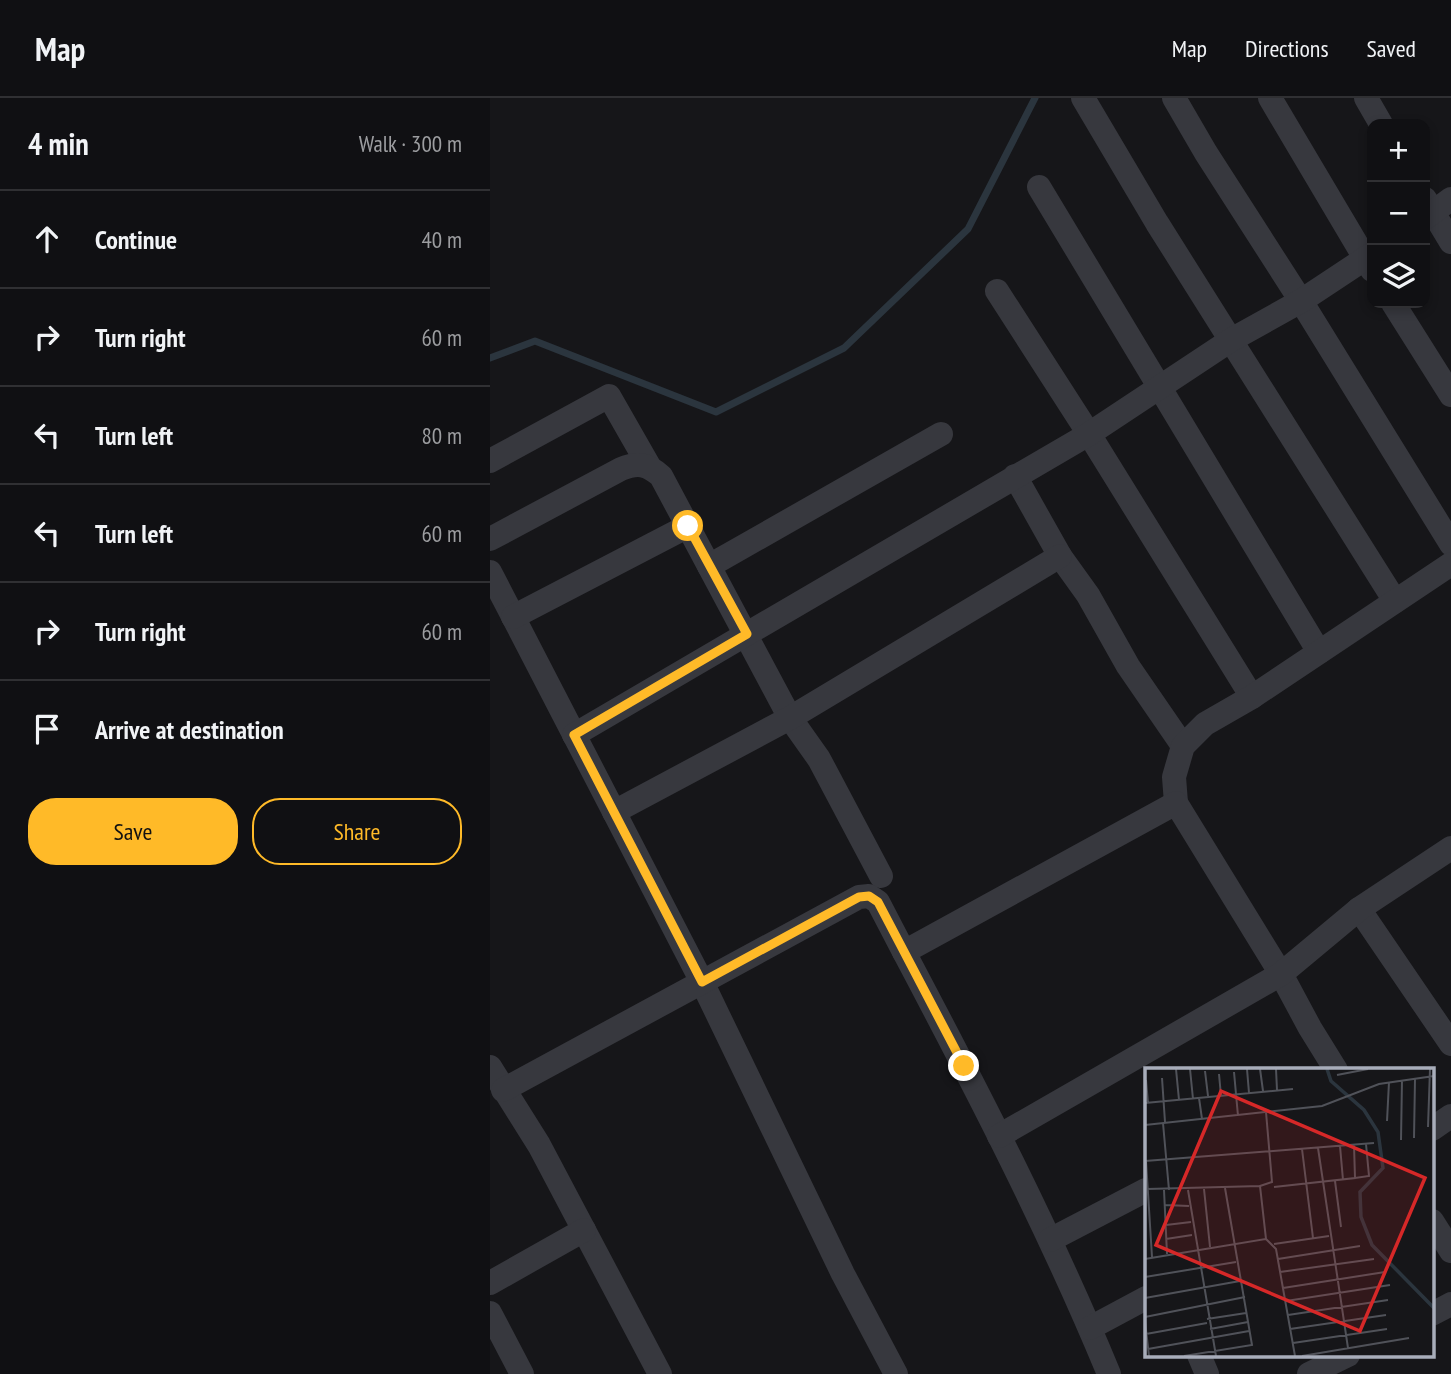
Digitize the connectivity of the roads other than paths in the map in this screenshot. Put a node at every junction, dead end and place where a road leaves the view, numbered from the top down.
1 (1083, 98) edge
2 (1174, 98) edge
3 (1270, 98) edge
4 (1366, 98) edge
5 (1378, 119) edge
6 (1039, 187) dead end
7 (1433, 207) edge
8 (1451, 242) edge
9 (1367, 256) edge
10 (1367, 263) edge
11 (998, 291) dead end
12 (1301, 301) junction
13 (1396, 308) edge
14 (1231, 340) junction
15 (1159, 387) junction
16 (1451, 395) edge
17 (941, 434) dead end
18 (1089, 434) junction
19 (490, 461) edge
20 (649, 466) junction
21 (1015, 476) junction
22 (688, 526) junction
23 (490, 539) edge
24 (1451, 544) edge
25 (1060, 556) junction
26 (1451, 564) edge
27 (709, 566) junction
28 (490, 572) edge
29 (1395, 601) junction
30 (513, 617) junction
31 (747, 634) junction
32 (1319, 652) junction
33 (1252, 697) junction
34 (790, 718) junction
35 (574, 735) junction
36 (1183, 746) junction
37 (1175, 803) junction
38 (614, 813) junction
39 (1451, 848) edge
40 (881, 876) dead end
41 (1359, 909) junction
42 (904, 952) junction
43 (1281, 974) junction
44 (702, 982) junction
45 (1451, 1044) edge
46 (490, 1067) edge
47 (1335, 1068) edge
48 (503, 1090) junction
49 (1451, 1116) edge
50 (1434, 1128) edge
51 (999, 1136) junction
52 (1145, 1191) edge
53 (1434, 1224) edge
54 (584, 1230) junction
55 (1050, 1240) junction
56 (1451, 1251) edge
57 (490, 1283) edge
58 (1145, 1299) edge
59 (1451, 1304) edge
60 (490, 1313) edge
61 (1434, 1313) edge
62 (1090, 1328) junction
63 (1199, 1356) edge
64 (1345, 1356) edge
65 (1316, 1365) edge
66 (512, 1370) edge
67 (660, 1374) edge
68 (896, 1374) edge
69 (1109, 1374) edge
70 (1207, 1374) edge

1 - 14 street
2 - 12 street
3 - 9 street
4 - 5 street
6 - 15 street
7 - 8 street
10 - 12 street
11 - 18 street
12 - 14 street
12 - 24 street
13 - 16 street
14 - 15 street
14 - 29 street
15 - 18 street
15 - 32 street
17 - 27 street
18 - 21 street
18 - 33 street
19 - 20 street
20 - 22 street
20 - 23 street
21 - 25 street
21 - 31 street
22 - 27 street
22 - 30 street
25 - 34 street
25 - 36 street
26 - 29 street
27 - 31 street
28 - 30 street
29 - 32 street
30 - 35 street
31 - 34 street
31 - 35 street
32 - 33 street
33 - 36 street
34 - 38 street
34 - 40 street
35 - 38 street
36 - 37 street
37 - 42 street
37 - 43 street
38 - 44 street
39 - 41 street
41 - 43 street
41 - 45 street
42 - 44 street
42 - 51 street
43 - 47 street
43 - 51 street
44 - 48 street
44 - 68 street
46 - 48 street
48 - 54 street
49 - 50 street
51 - 55 street
52 - 55 street
53 - 56 street
54 - 57 street
54 - 67 street
55 - 62 street
58 - 62 street
59 - 61 street
60 - 66 street
62 - 69 street
63 - 70 street
64 - 65 street

